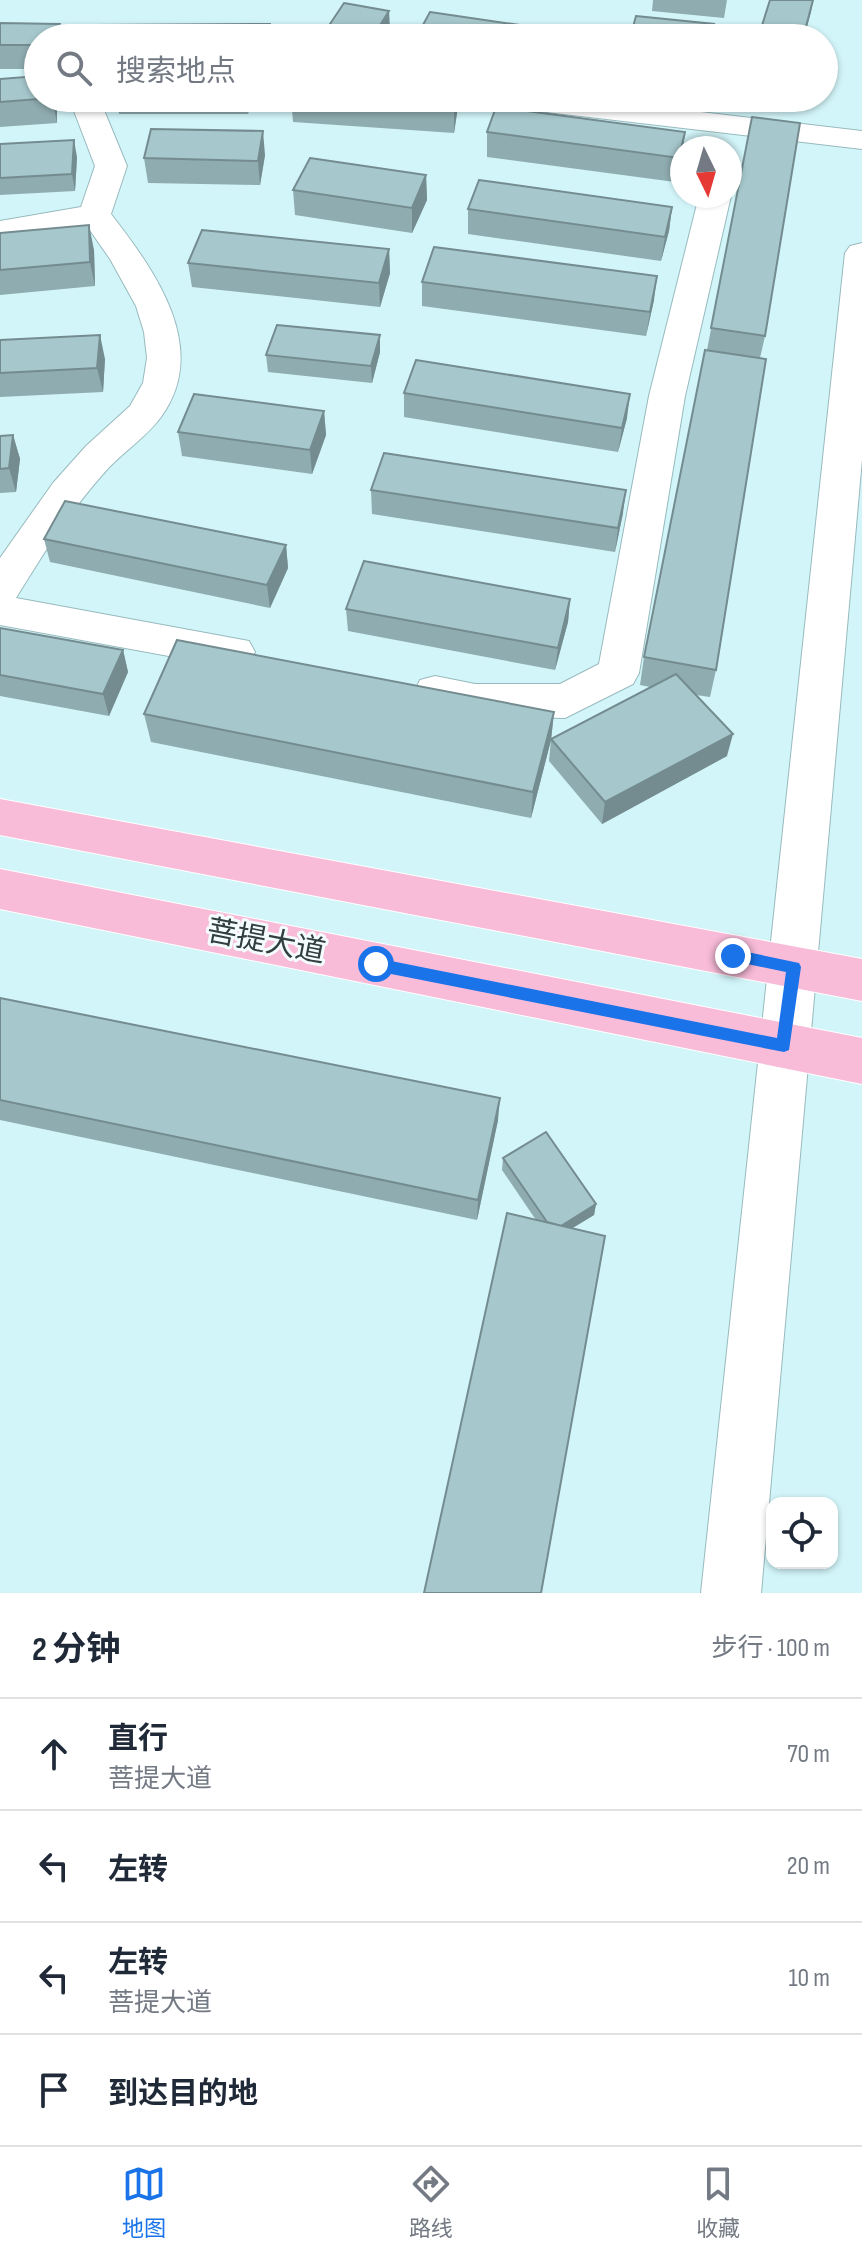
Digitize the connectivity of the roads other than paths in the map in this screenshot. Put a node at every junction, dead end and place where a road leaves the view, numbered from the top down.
1 (90, 112) edge
2 (585, 112) edge
3 (723, 136) edge
4 (742, 137) edge
5 (862, 140) edge
6 (712, 208) edge
7 (95, 215) junction
8 (0, 231) edge
9 (862, 253) edge
10 (850, 544) edge
11 (0, 591) edge
12 (0, 610) edge
13 (274, 660) edge
14 (398, 685) edge
15 (0, 817) edge
16 (0, 889) edge
17 (794, 967) junction
18 (862, 980) edge
19 (784, 1046) junction
20 (862, 1061) edge
21 (731, 1593) edge

1 - 7 street
2 - 3 street
4 - 5 street
6 - 14 street
7 - 8 street
7 - 11 street
9 - 10 street
10 - 17 street
12 - 13 street
15 - 17 main road
16 - 19 main road, 菩提大道
17 - 18 main road
17 - 19 street
19 - 20 main road, 菩提大道
19 - 21 street

